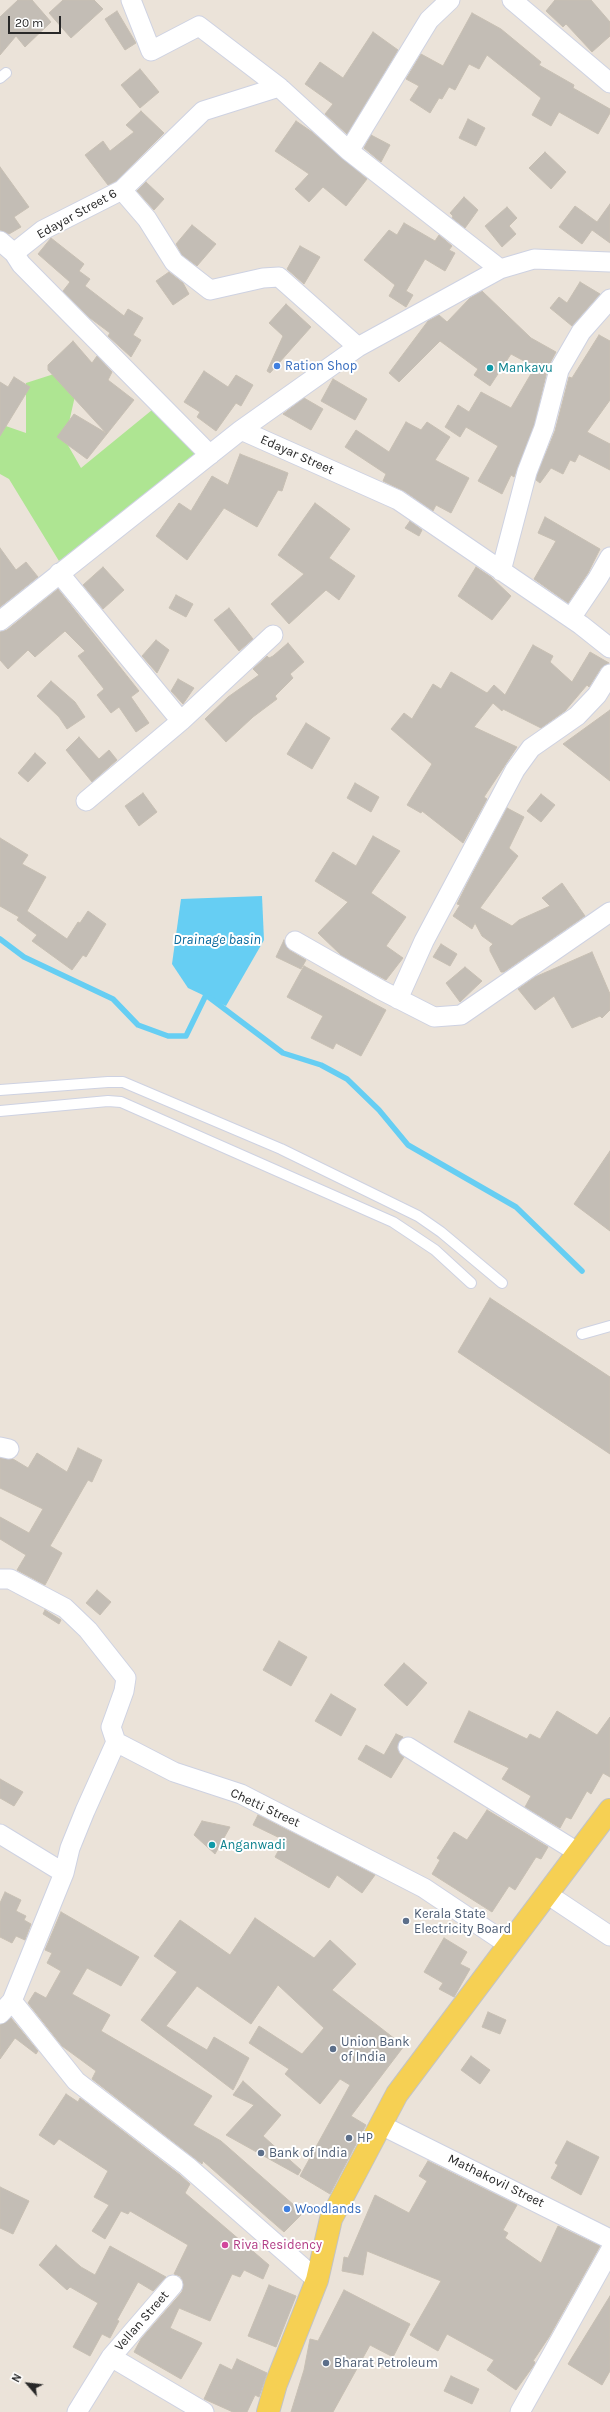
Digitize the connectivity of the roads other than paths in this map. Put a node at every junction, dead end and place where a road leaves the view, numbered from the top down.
1 (131, 0) edge
2 (450, 0) edge
3 (512, 0) edge
4 (610, 83) edge
5 (279, 87) junction
6 (349, 151) junction
7 (122, 190) junction
8 (7, 247) edge
9 (610, 262) edge
10 (500, 269) junction
11 (610, 299) edge
12 (358, 347) junction
13 (241, 430) junction
14 (210, 455) junction
15 (610, 557) edge
16 (501, 571) junction
17 (59, 573) junction
18 (571, 618) junction
19 (0, 621) edge
20 (273, 635) dead end
21 (610, 648) edge
22 (610, 674) edge
23 (181, 722) junction
24 (86, 801) dead end
25 (610, 912) edge
26 (295, 941) dead end
27 (398, 999) junction
28 (0, 1090) edge
29 (0, 1111) edge
30 (438, 1230) junction
31 (426, 1244) junction
32 (471, 1283) dead end
33 (502, 1283) dead end
34 (610, 1326) edge
35 (582, 1334) dead end
36 (0, 1579) edge
37 (116, 1742) junction
38 (408, 1747) dead end
39 (610, 1810) edge
40 (0, 1834) edge
41 (578, 1853) junction
42 (64, 1873) junction
43 (547, 1894) junction
44 (610, 1936) edge
45 (509, 1945) junction
46 (6, 2007) edge
47 (381, 2125) junction
48 (610, 2239) edge
49 (610, 2251) edge
50 (317, 2280) junction
51 (173, 2285) dead end
52 (111, 2357) junction
53 (77, 2412) edge
54 (204, 2412) edge
55 (268, 2412) edge
56 (520, 2412) edge

1 - 5 street
2 - 6 street
3 - 4 street
5 - 6 street
5 - 7 street
6 - 10 street
7 - 8 street, Edayar Street 6
7 - 12 street, Edayar Street 6
8 - 14 street
9 - 10 street
10 - 12 street
11 - 16 street
12 - 13 street
13 - 14 street
13 - 16 street, Edayar Street
14 - 17 street
15 - 18 street
16 - 18 street, Edayar Street
17 - 19 street
17 - 23 street
18 - 21 street, Edayar Street
20 - 23 street
22 - 27 street
23 - 24 street
25 - 27 street
26 - 27 street
28 - 30 lane
29 - 31 lane
30 - 31 lane
30 - 33 lane
31 - 32 lane
34 - 35 lane
36 - 37 street
37 - 42 street
37 - 45 street, Chetti Street
38 - 41 street
39 - 41 main road
40 - 42 street
41 - 43 main road
42 - 46 street
43 - 44 street
43 - 45 main road
45 - 47 main road
46 - 50 street
47 - 48 street, Mathakovil Street
47 - 50 main road
49 - 56 street
50 - 55 main road
51 - 52 street, Vellan Street
52 - 53 street, Vellan Street
52 - 54 street, Vellan Street

